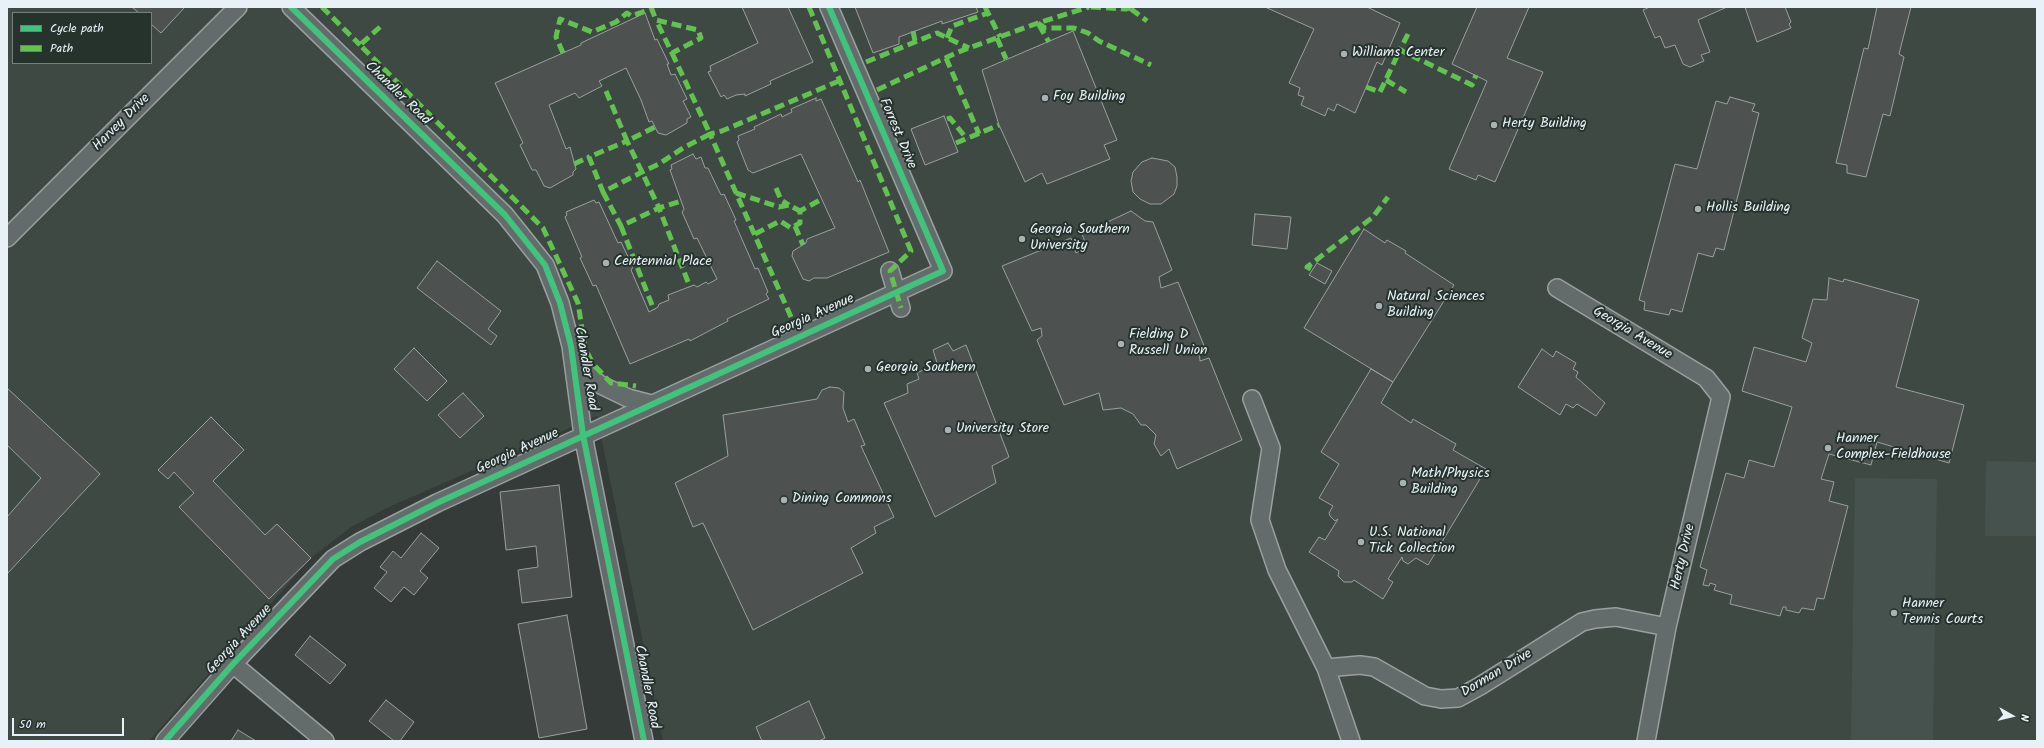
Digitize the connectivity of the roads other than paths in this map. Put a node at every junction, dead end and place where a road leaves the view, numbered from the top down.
1 (238, 7) edge
2 (291, 7) edge
3 (829, 7) edge
4 (7, 238) edge
5 (890, 271) dead end
6 (943, 271) joint
7 (1557, 288) dead end
8 (899, 300) junction
9 (572, 354) junction
10 (1706, 378) joint
11 (1252, 399) dead end
12 (651, 404) junction
13 (583, 435) junction
14 (1667, 627) junction
15 (233, 664) junction
16 (1326, 668) junction
17 (165, 741) edge
18 (325, 741) edge
19 (644, 741) edge
20 (1351, 741) edge
21 (1646, 741) edge

1 - 4 street, Harvey Drive
2 - 9 street, Chandler Road
3 - 6 street, Forrest Drive
5 - 8 street
6 - 8 street, Georgia Avenue
7 - 10 street, Georgia Avenue
8 - 12 street, Georgia Avenue
9 - 12 street
9 - 13 street, Chandler Road
10 - 14 street, Herty Drive
11 - 16 street
12 - 13 street, Georgia Avenue
13 - 15 street, Georgia Avenue
13 - 19 street, Chandler Road
14 - 16 street, Dorman Drive
14 - 21 street, Herty Drive
15 - 17 street, Georgia Avenue
15 - 18 street
16 - 20 street

